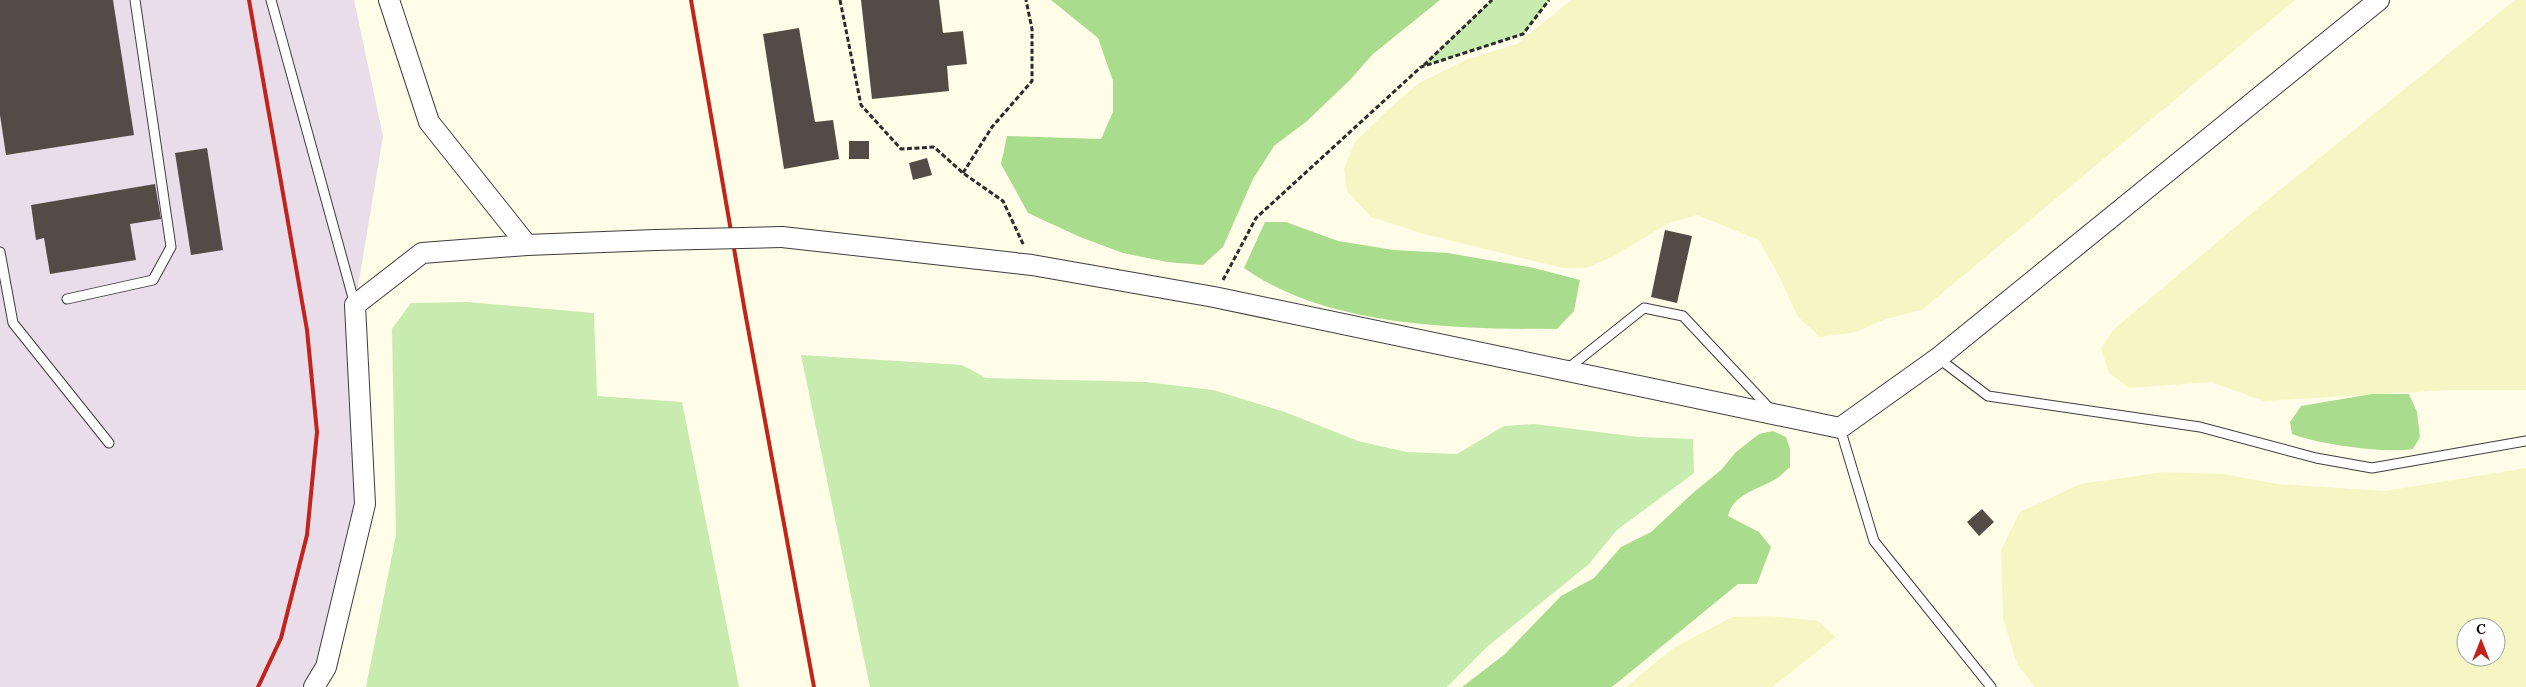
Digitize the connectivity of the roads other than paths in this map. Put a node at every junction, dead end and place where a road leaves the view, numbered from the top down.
1 (135, 0) edge
2 (271, 0) edge
3 (389, 0) edge
4 (2379, 0) edge
5 (527, 245) junction
6 (0, 252) edge
7 (67, 299) dead end
8 (355, 305) junction
9 (1938, 358) junction
10 (1564, 371) junction
11 (1776, 414) junction
12 (1840, 428) junction
13 (2526, 441) edge
14 (109, 443) dead end
15 (314, 687) edge
16 (1991, 687) edge

1 - 7 lane
2 - 8 lane
3 - 5 street
4 - 9 street
5 - 8 street
5 - 10 street, bridge
6 - 14 lane
8 - 15 street
9 - 12 street
9 - 13 lane
10 - 11 street
10 - 11 lane
11 - 12 street
12 - 16 lane

